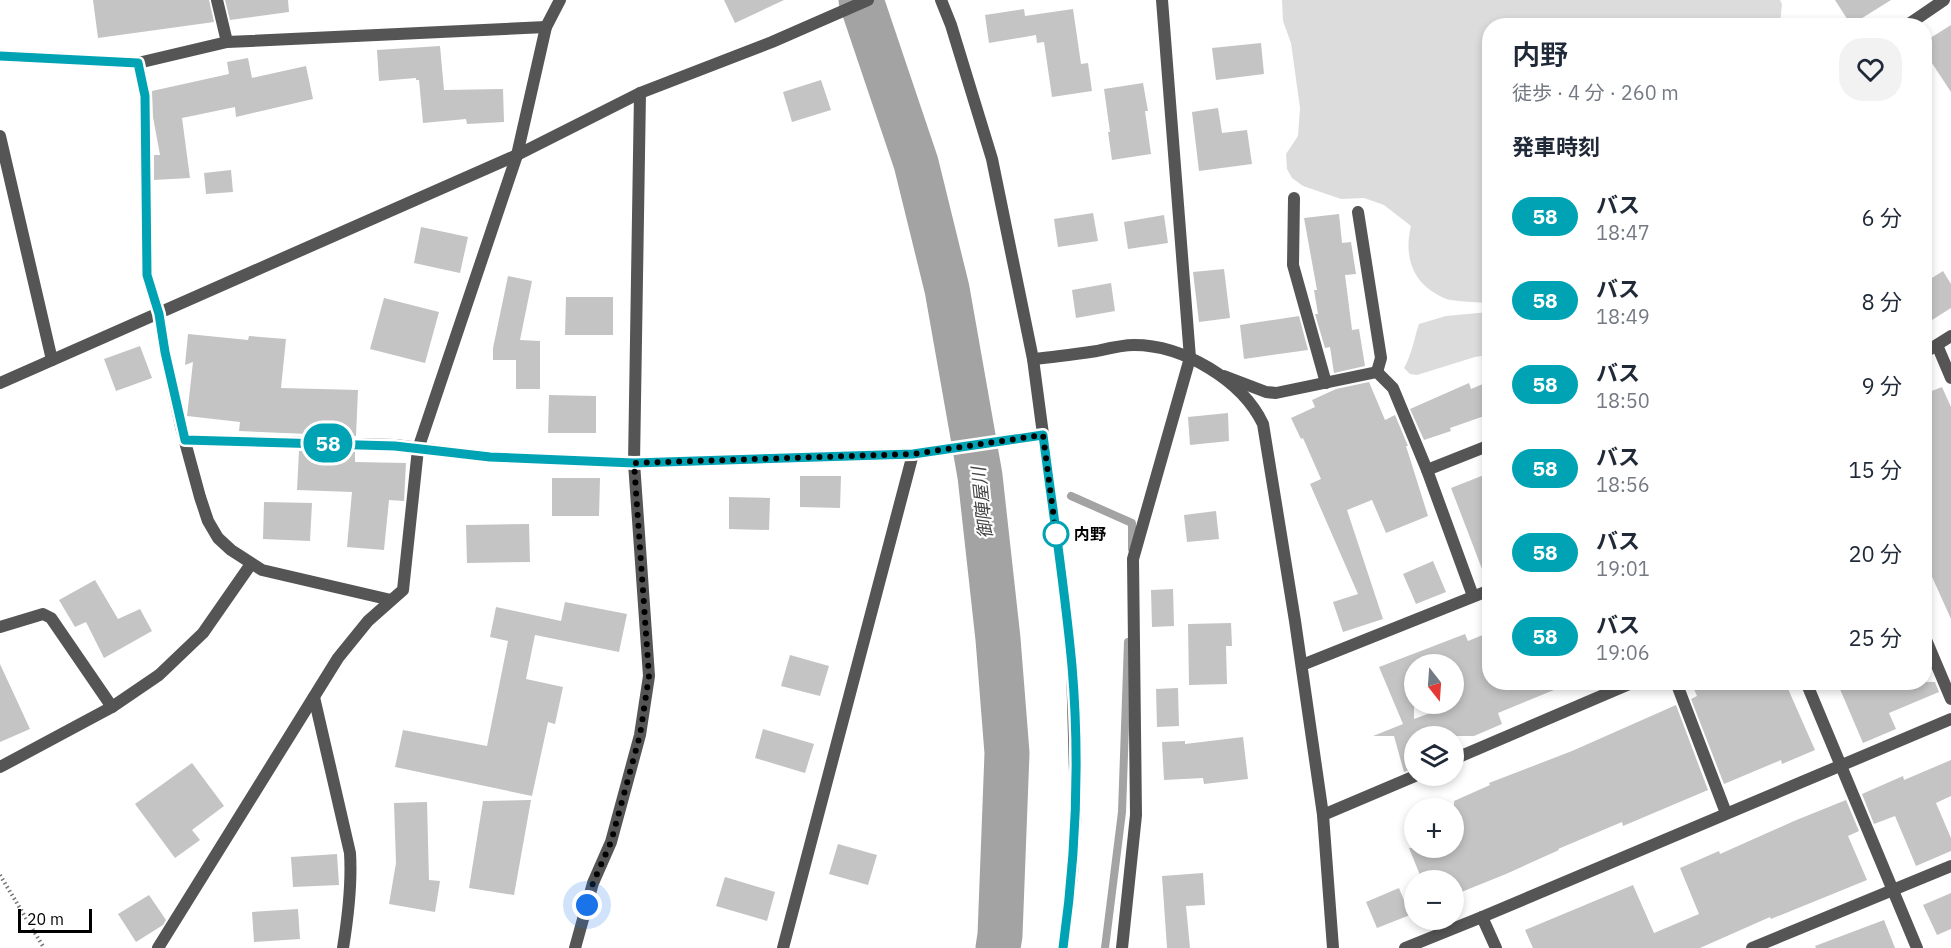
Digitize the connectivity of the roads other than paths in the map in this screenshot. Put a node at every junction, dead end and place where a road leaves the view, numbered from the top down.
1 (217, 0) edge
2 (560, 0) edge
3 (868, 0) edge
4 (941, 0) edge
5 (1162, 0) edge
6 (1944, 0) edge
7 (1918, 18) edge
8 (546, 27) junction
9 (227, 42) junction
10 (0, 56) edge
11 (138, 63) junction
12 (640, 93) junction
13 (0, 136) edge
14 (517, 155) junction
15 (1294, 198) dead end
16 (1358, 212) dead end
17 (159, 314) junction
18 (1951, 336) edge
19 (1937, 345) junction
20 (1932, 348) edge
21 (1190, 358) junction
22 (1033, 359) junction
23 (52, 360) junction
24 (1377, 372) junction
25 (1222, 376) junction
26 (1951, 378) edge
27 (0, 383) edge
28 (1326, 383) junction
29 (1043, 435) junction
30 (185, 440) junction
31 (1482, 448) edge
32 (418, 449) junction
33 (913, 454) junction
34 (634, 463) junction
35 (1427, 470) junction
36 (251, 564) junction
37 (1482, 593) edge
38 (1473, 596) junction
39 (391, 600) junction
40 (0, 627) edge
41 (1932, 654) edge
42 (1302, 665) junction
43 (1615, 690) edge
44 (1680, 690) edge
45 (1809, 690) edge
46 (314, 697) junction
47 (1951, 699) edge
48 (112, 706) junction
49 (1951, 718) edge
50 (1464, 755) edge
51 (1842, 765) junction
52 (0, 767) edge
53 (1404, 781) edge
54 (1726, 813) junction
55 (1323, 815) junction
56 (1951, 866) edge
57 (1893, 890) junction
58 (1482, 918) junction
59 (158, 948) edge
60 (343, 948) edge
61 (575, 948) edge
62 (783, 948) edge
63 (1063, 948) edge
64 (1122, 948) edge
65 (1333, 948) edge
66 (1405, 948) edge
67 (1496, 948) edge
68 (1752, 948) edge
69 (1917, 948) edge

1 - 9 street
2 - 8 street
3 - 12 street
4 - 22 street
5 - 21 street
6 - 7 street
8 - 9 street
8 - 14 street
9 - 11 street
10 - 11 street
11 - 17 street
12 - 14 street
12 - 34 street
13 - 23 street
14 - 17 street
14 - 32 street
15 - 28 street
16 - 24 street
17 - 23 street
17 - 30 street
18 - 19 street
19 - 20 street
19 - 26 street
21 - 22 street
21 - 25 street
21 - 64 street
22 - 29 street
23 - 27 street
24 - 28 street
24 - 35 street
25 - 28 street
25 - 42 street
29 - 33 street
29 - 63 street
30 - 32 street
30 - 36 street
31 - 35 street
32 - 34 street
32 - 39 street
33 - 34 street
33 - 62 street
34 - 61 street
35 - 38 street
36 - 39 street
36 - 48 street
37 - 38 street
38 - 42 street
39 - 46 street
40 - 48 street
41 - 47 street
42 - 55 street
43 - 50 street
44 - 54 street
45 - 51 street
46 - 59 street
46 - 60 street
48 - 52 street
49 - 51 street
51 - 54 street
51 - 57 street
53 - 55 street
54 - 58 street
55 - 65 street
56 - 57 street
57 - 68 street
57 - 69 street
58 - 66 street
58 - 67 street

